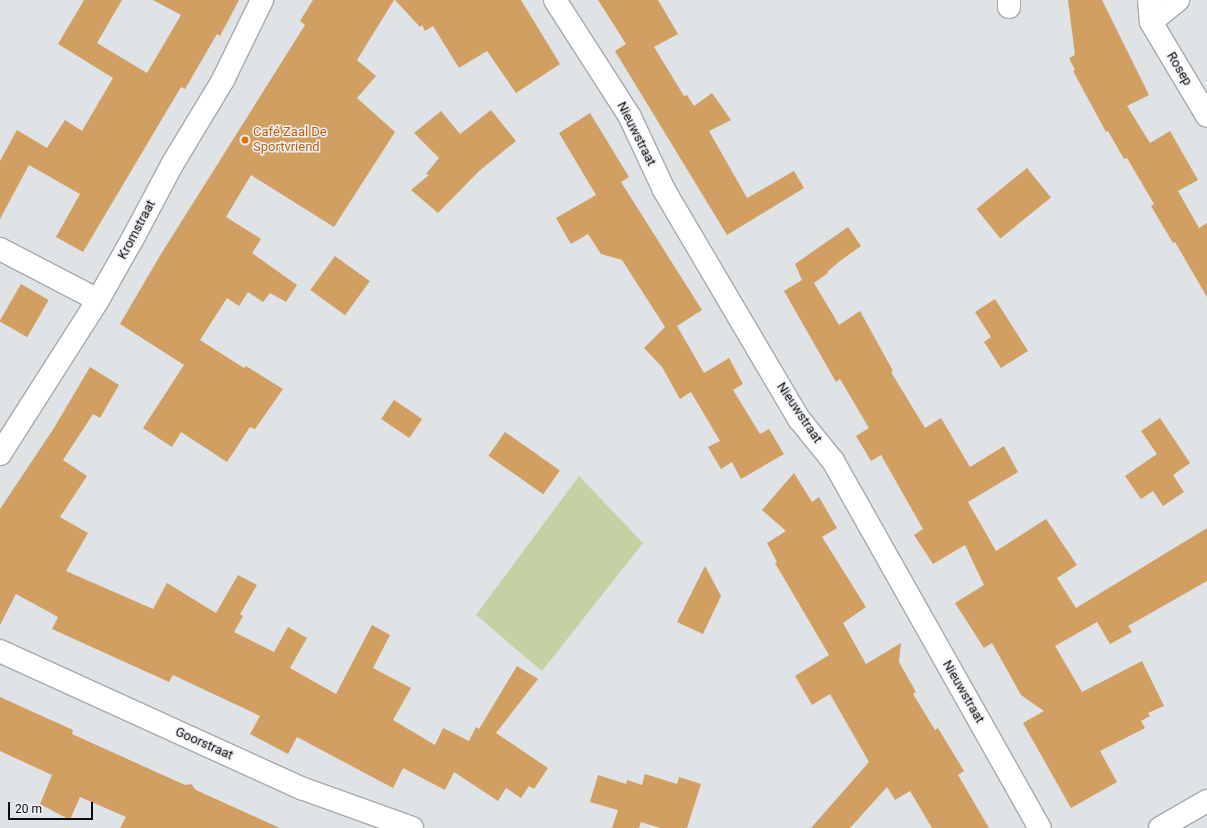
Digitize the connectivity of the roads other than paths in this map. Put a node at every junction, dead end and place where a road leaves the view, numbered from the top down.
1 (262, 0) edge
2 (555, 0) edge
3 (1149, 0) edge
4 (1178, 0) edge
5 (1151, 22) junction
6 (1207, 116) edge
7 (0, 248) edge
8 (98, 300) junction
9 (0, 454) edge
10 (0, 651) edge
11 (1207, 801) edge
12 (412, 828) edge
13 (1040, 828) edge
14 (1160, 828) edge

1 - 8 street, Kromstraat
2 - 13 street, Nieuwstraat
3 - 5 street, Rosep
4 - 5 street
5 - 6 street, Rosep
7 - 8 street
8 - 9 street, Kromstraat
10 - 12 street, Goorstraat
11 - 14 street

